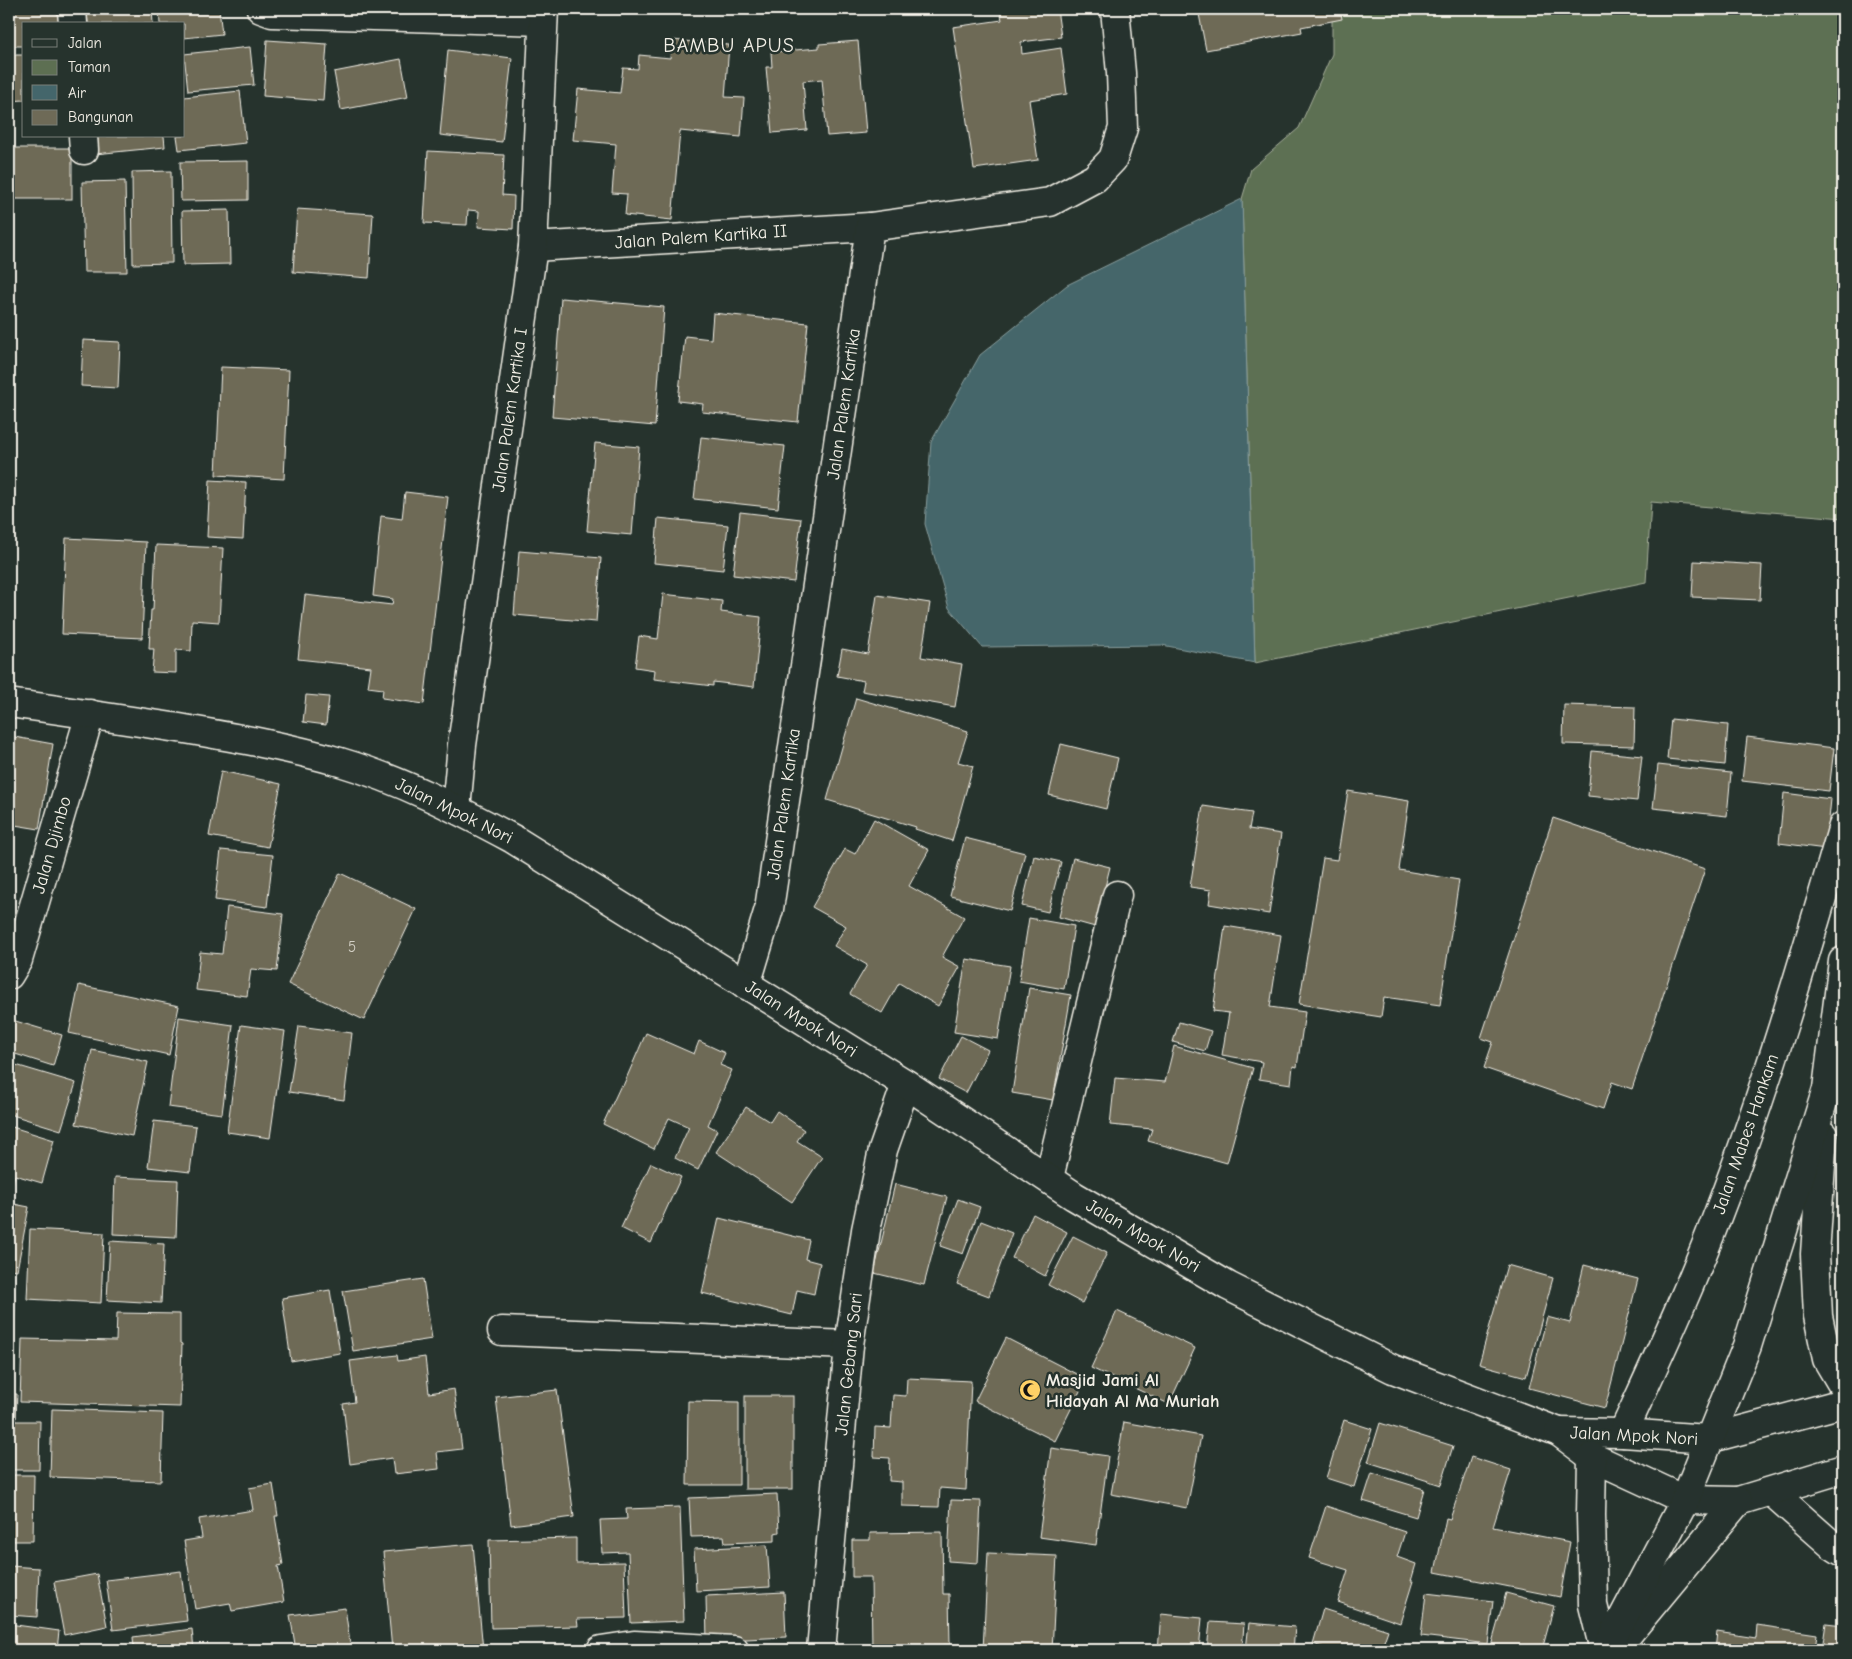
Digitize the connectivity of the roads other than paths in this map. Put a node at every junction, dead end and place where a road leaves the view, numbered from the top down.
1 (72, 9) edge
2 (261, 9) edge
3 (1115, 9) edge
4 (544, 15) edge
5 (73, 22) edge
6 (870, 227) junction
7 (532, 247) junction
8 (9, 703) edge
9 (90, 714) junction
10 (456, 809) junction
11 (1843, 826) edge
12 (1117, 895) dead end
13 (1843, 961) edge
14 (9, 975) edge
15 (746, 984) junction
16 (906, 1084) junction
17 (1827, 1089) junction
18 (1049, 1178) junction
19 (502, 1331) dead end
20 (849, 1344) junction
21 (1843, 1386) edge
22 (1843, 1404) edge
23 (1559, 1432) junction
24 (1623, 1433) junction
25 (1708, 1439) junction
26 (1592, 1457) junction
27 (1843, 1469) edge
28 (1772, 1492) junction
29 (1685, 1500) junction
30 (1738, 1501) junction
31 (1843, 1552) edge
32 (600, 1650) edge
33 (717, 1650) edge
34 (821, 1650) edge
35 (1605, 1650) edge
36 (1615, 1650) edge

1 - 5 main road
2 - 4 main road
3 - 6 main road
4 - 7 main road, Jalan Palem Kartika I
6 - 7 main road, Jalan Palem Kartika II
6 - 15 main road, Jalan Palem Kartika
7 - 10 main road, Jalan Palem Kartika I
8 - 9 main road, Jalan Mpok Nori
9 - 10 main road, Jalan Mpok Nori
9 - 14 main road, Jalan Djimbo
10 - 15 main road, Jalan Mpok Nori
11 - 24 main road, Jalan Mabes Hankam
12 - 18 main road
13 - 17 main road
15 - 16 main road, Jalan Mpok Nori
16 - 18 main road, Jalan Mpok Nori
16 - 20 main road, Jalan Gebang Sari
17 - 21 main road
17 - 25 main road
18 - 23 main road, Jalan Mpok Nori
19 - 20 main road
20 - 34 main road, Jalan Gebang Sari
22 - 25 main road
23 - 24 main road, Jalan Mpok Nori
23 - 26 main road, Jalan Mpok Nori
24 - 25 main road, Jalan Mpok Nori
25 - 29 main road
26 - 29 main road, Jalan Mpok Nori
26 - 35 main road
27 - 28 main road
28 - 30 main road
28 - 31 main road
29 - 30 main road
29 - 35 main road
30 - 36 main road
32 - 33 main road

